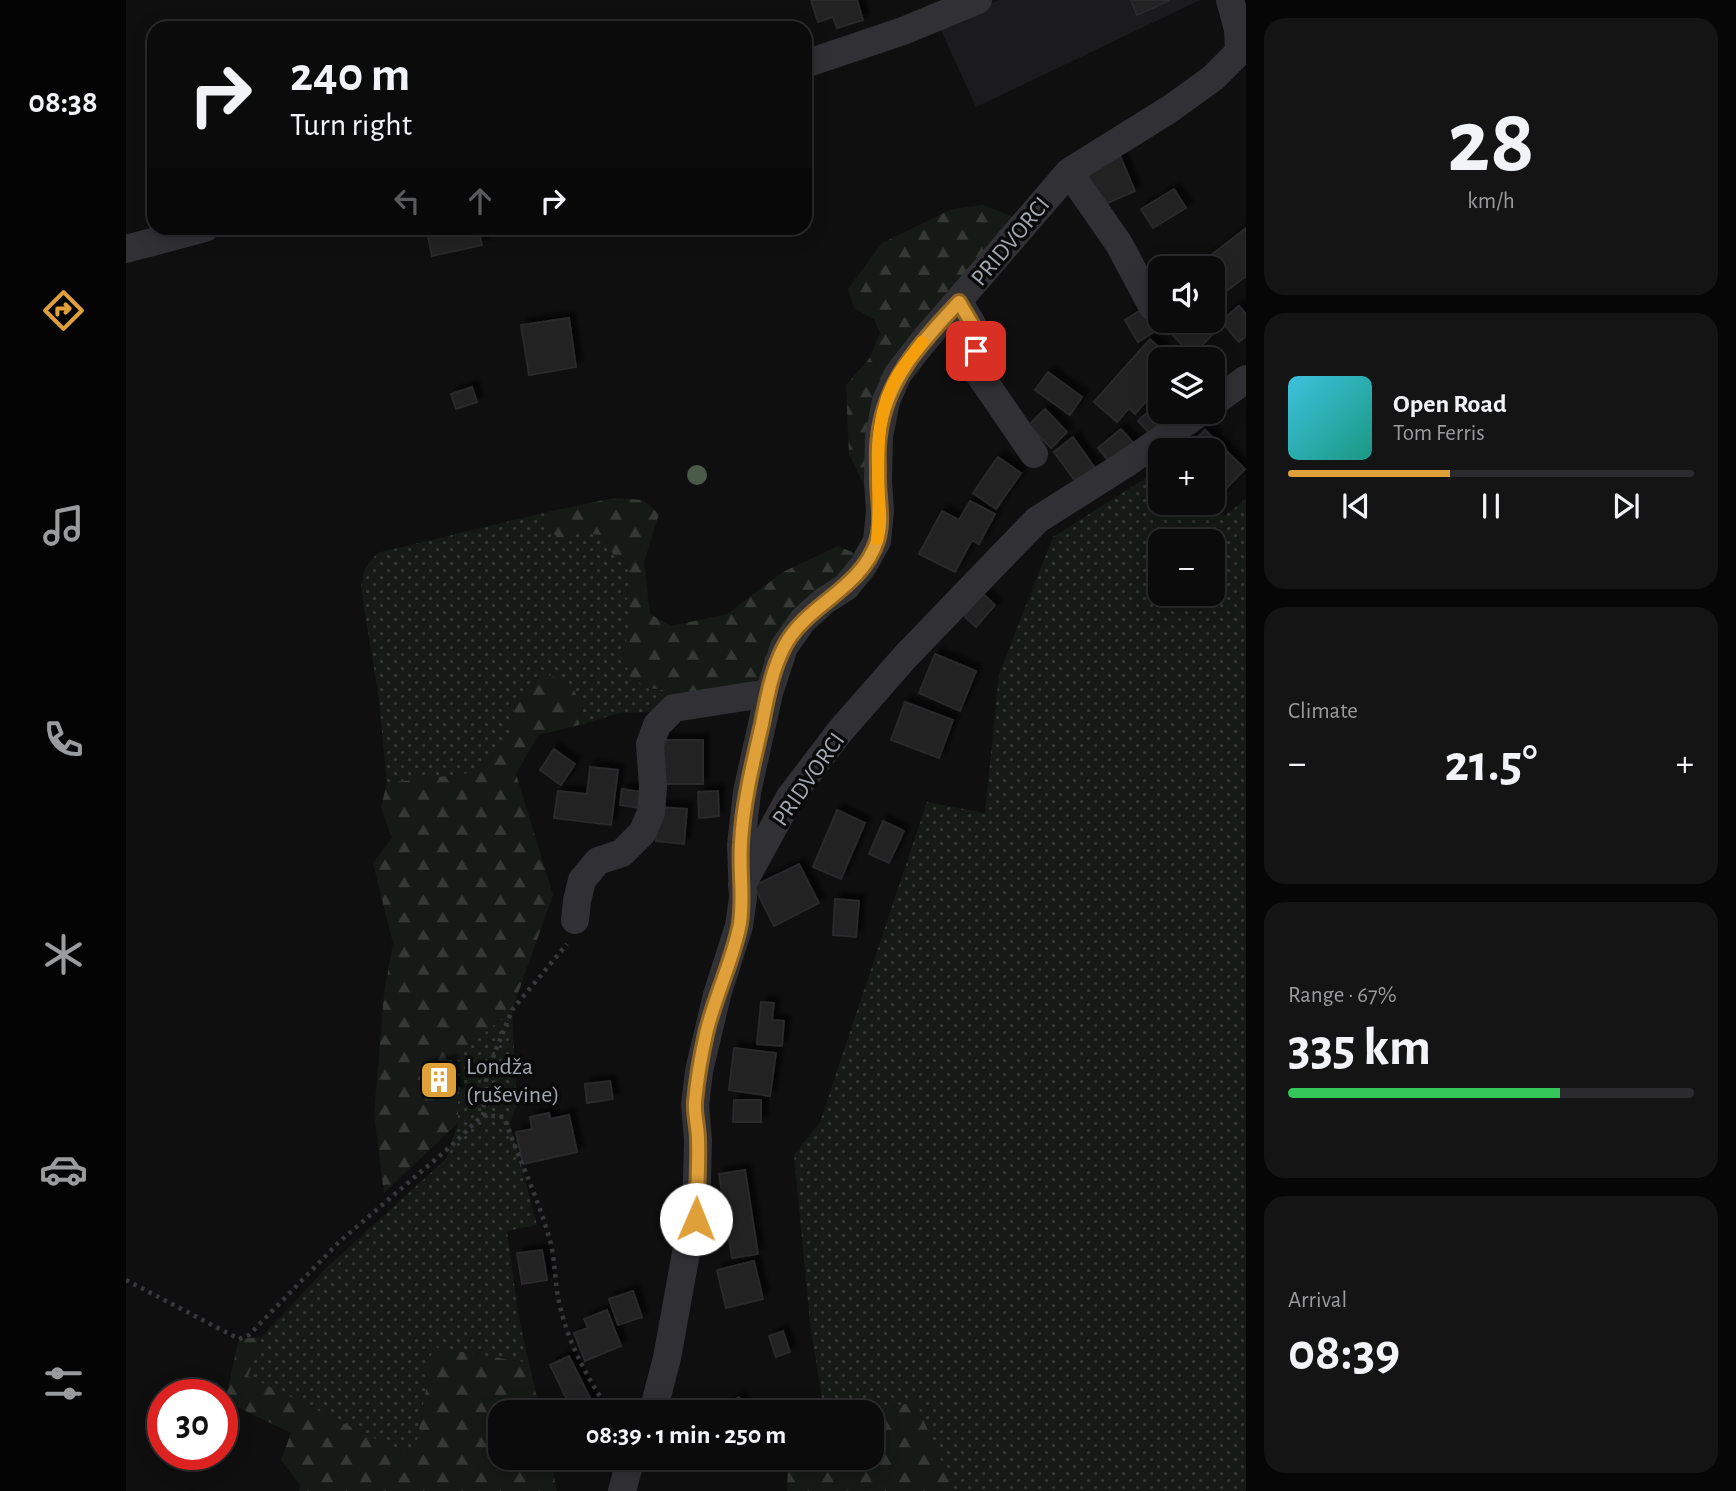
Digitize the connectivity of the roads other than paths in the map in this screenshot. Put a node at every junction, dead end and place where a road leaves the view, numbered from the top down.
1 (978, 0) edge
2 (1230, 0) edge
3 (1242, 57) edge
4 (812, 62) edge
5 (1069, 172) junction
6 (177, 235) edge
7 (126, 248) edge
8 (1148, 298) edge
9 (959, 302) junction
10 (1246, 379) edge
11 (1225, 394) edge
12 (1183, 424) edge
13 (1034, 454) dead end
14 (769, 693) junction
15 (742, 885) junction
16 (575, 920) road end
17 (656, 1400) edge
18 (628, 1470) edge
19 (622, 1491) edge

1 - 4 street
2 - 3 street, PRIDVORCI
3 - 5 street, PRIDVORCI
5 - 8 street
5 - 9 street, PRIDVORCI
6 - 7 street
9 - 13 street
9 - 14 street, PRIDVORCI
10 - 11 street
12 - 15 street, PRIDVORCI
14 - 15 street, PRIDVORCI
14 - 16 street
15 - 17 street, PRIDVORCI
18 - 19 street

